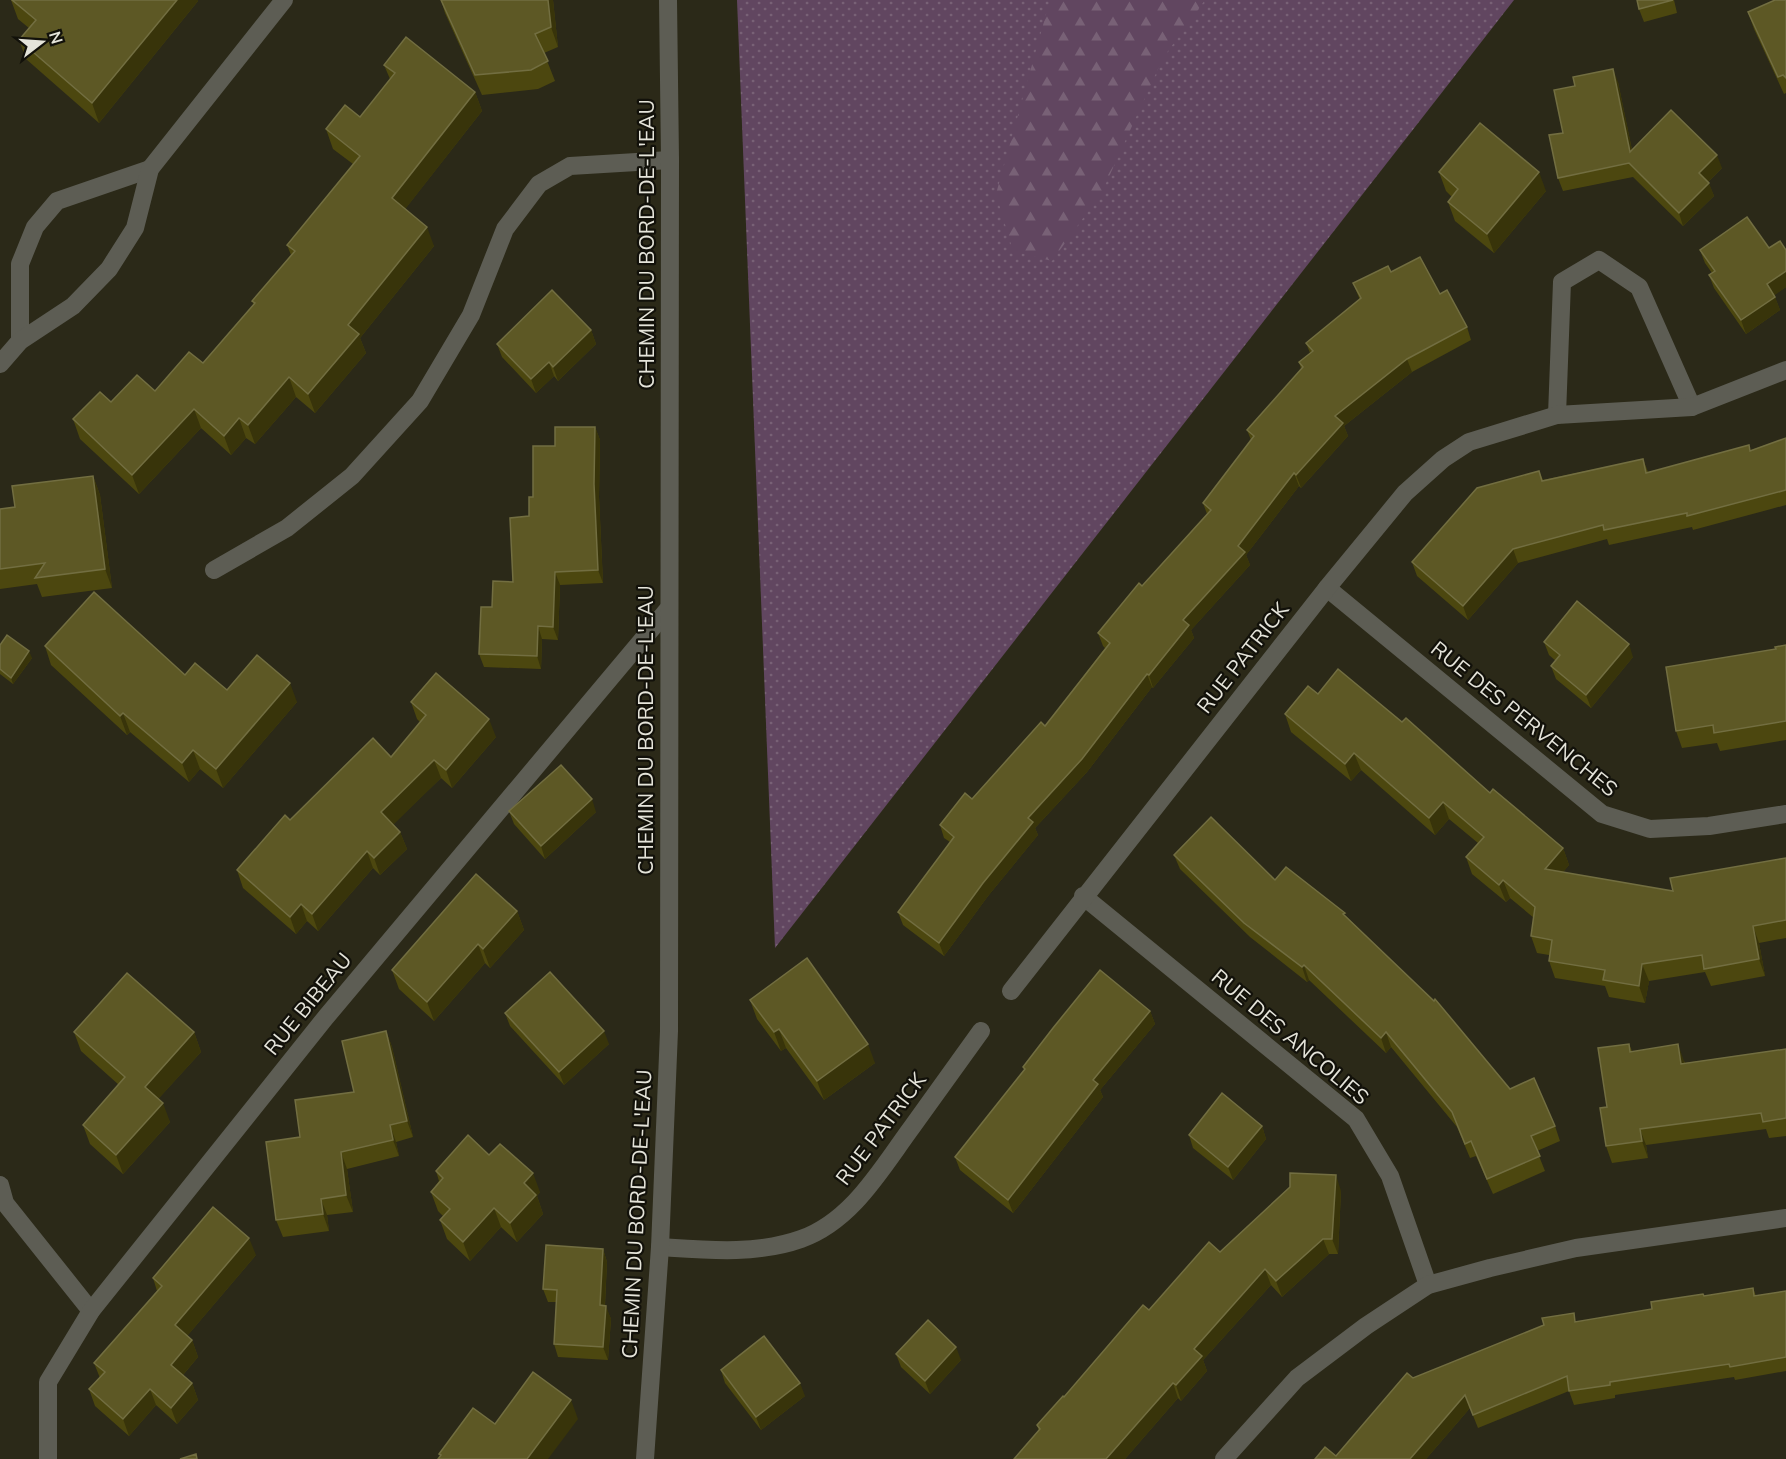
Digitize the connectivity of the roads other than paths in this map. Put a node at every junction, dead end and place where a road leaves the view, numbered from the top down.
1 (284, 0) edge
2 (668, 0) edge
3 (670, 160) junction
4 (150, 169) junction
5 (20, 341) junction
6 (0, 364) edge
7 (1786, 370) edge
8 (1692, 407) junction
9 (1557, 415) junction
10 (214, 570) dead end
11 (1327, 588) junction
12 (669, 608) junction
13 (1786, 814) edge
14 (1083, 896) junction
15 (1011, 991) dead end
16 (981, 1030) dead end
17 (0, 1185) edge
18 (1786, 1218) edge
19 (660, 1247) junction
20 (1428, 1285) junction
21 (91, 1311) junction
22 (646, 1441) junction
23 (48, 1459) edge
24 (631, 1459) edge
25 (645, 1459) edge
26 (1224, 1459) edge

1 - 4 street
2 - 3 street, CHEMIN DU BORD-DE-L'EAU
3 - 10 street
3 - 12 street, CHEMIN DU BORD-DE-L'EAU
4 - 5 street
4 - 5 street
5 - 6 street
7 - 8 street, RUE PATRICK
8 - 9 street, RUE PATRICK
8 - 9 street
9 - 11 street, RUE PATRICK
11 - 13 street, RUE DES PERVENCHES
11 - 14 street, RUE PATRICK
12 - 19 street, CHEMIN DU BORD-DE-L'EAU
12 - 21 street, RUE BIBEAU
14 - 15 street, RUE PATRICK
14 - 20 street, RUE DES ANCOLIES
16 - 19 street, RUE PATRICK
17 - 21 street
18 - 20 street
19 - 22 street, CHEMIN DU BORD-DE-L'EAU
20 - 26 street
21 - 23 street, RUE BIBEAU
22 - 24 street
22 - 25 street, CHEMIN DU BORD-DE-L'EAU

